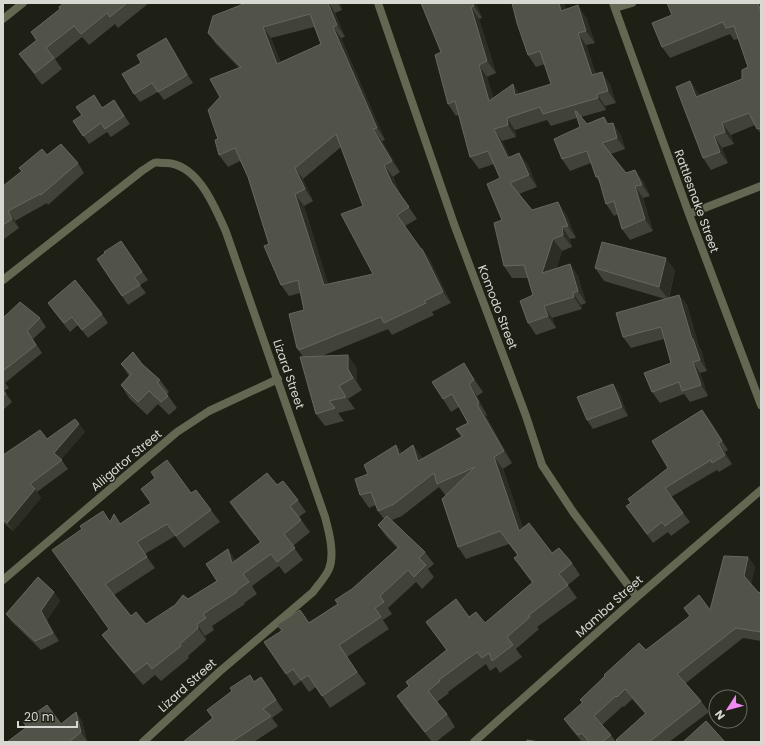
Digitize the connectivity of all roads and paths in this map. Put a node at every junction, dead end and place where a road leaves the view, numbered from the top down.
1 (23, 3) edge
2 (378, 3) edge
3 (632, 3) edge
4 (614, 5) edge
5 (3, 18) edge
6 (761, 186) edge
7 (689, 214) junction
8 (3, 280) edge
9 (278, 379) junction
10 (761, 405) edge
11 (761, 490) edge
12 (3, 580) edge
13 (637, 597) junction
14 (142, 742) edge
15 (474, 742) edge

1 - 5 street
2 - 13 street, Komodo Street
3 - 4 street
4 - 7 street, Rattlesnake Street
6 - 7 street
7 - 10 street, Rattlesnake Street
8 - 9 street, Lizard Street
9 - 12 street, Alligator Street
9 - 14 street, Lizard Street
11 - 13 street, Mamba Street
13 - 15 street, Mamba Street

